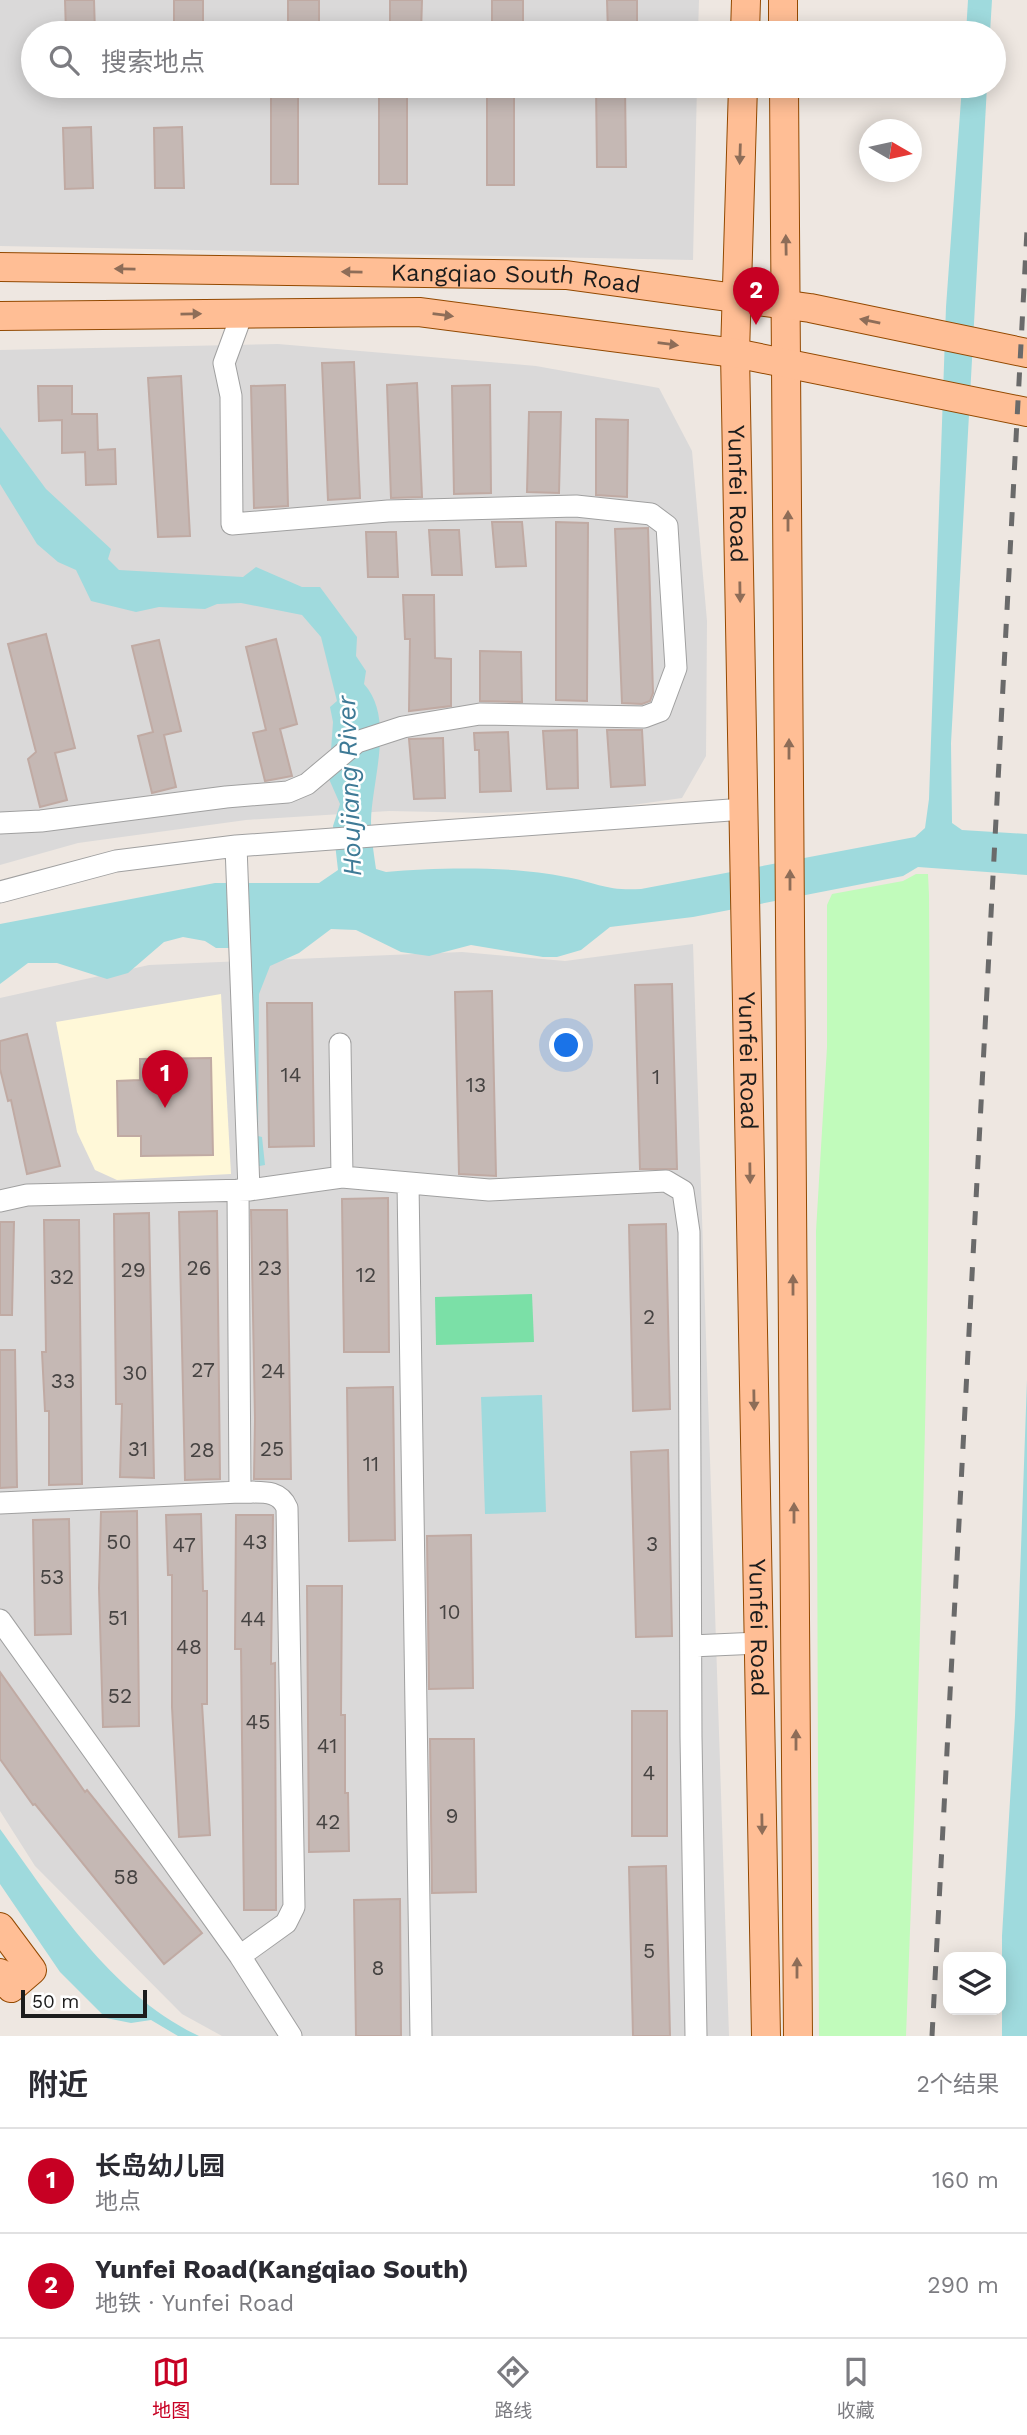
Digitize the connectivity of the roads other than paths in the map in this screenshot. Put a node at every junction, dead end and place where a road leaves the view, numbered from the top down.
1 (746, 0) edge
2 (783, 0) edge
3 (745, 21) edge
4 (783, 21) edge
5 (743, 98) edge
6 (784, 98) edge
7 (0, 267) edge
8 (735, 299) junction
9 (786, 305) junction
10 (242, 314) junction
11 (0, 316) edge
12 (735, 353) junction
13 (1027, 353) edge
14 (787, 363) junction
15 (1027, 412) edge
16 (744, 820) junction
17 (0, 823) edge
18 (236, 846) junction
19 (0, 892) edge
20 (340, 1044) dead end
21 (342, 1177) junction
22 (408, 1183) junction
23 (244, 1190) junction
24 (0, 1202) edge
25 (240, 1492) junction
26 (0, 1503) edge
27 (0, 1620) edge
28 (759, 1643) junction
29 (691, 1646) junction
30 (0, 1927) edge
31 (240, 1956) junction
32 (0, 1973) edge
33 (290, 2036) edge
34 (421, 2036) edge
35 (696, 2036) edge
36 (766, 2036) edge
37 (798, 2036) edge

1 - 3 main road
2 - 4 main road
5 -> 8 main road, Yunfei Road
9 -> 6 main road, Yunfei Road
8 -> 7 main road, Kangqiao South Road
8 - 9 main road, Kangqiao South Road
8 - 12 main road, Yunfei Road
13 -> 9 main road, Kangqiao South Road
9 - 14 main road, Yunfei Road
11 -> 10 main road, Kangqiao South Road
10 -> 12 main road, Kangqiao South Road
10 - 17 street
12 - 14 main road, Kangqiao South Road
12 -> 16 main road, Yunfei Road
14 - 15 main road, Kangqiao South Road
37 -> 14 main road, Yunfei Road
16 - 18 street
16 -> 28 main road, Yunfei Road
18 - 19 street
18 - 23 street
20 - 21 street
21 - 22 street
21 - 23 street
22 - 29 street
22 - 34 street
23 - 24 street
23 - 25 street
25 - 26 street
25 - 31 street
27 - 31 street
28 - 29 street
28 -> 36 main road, Yunfei Road
29 - 35 street
30 - 32 main road
31 - 33 street

